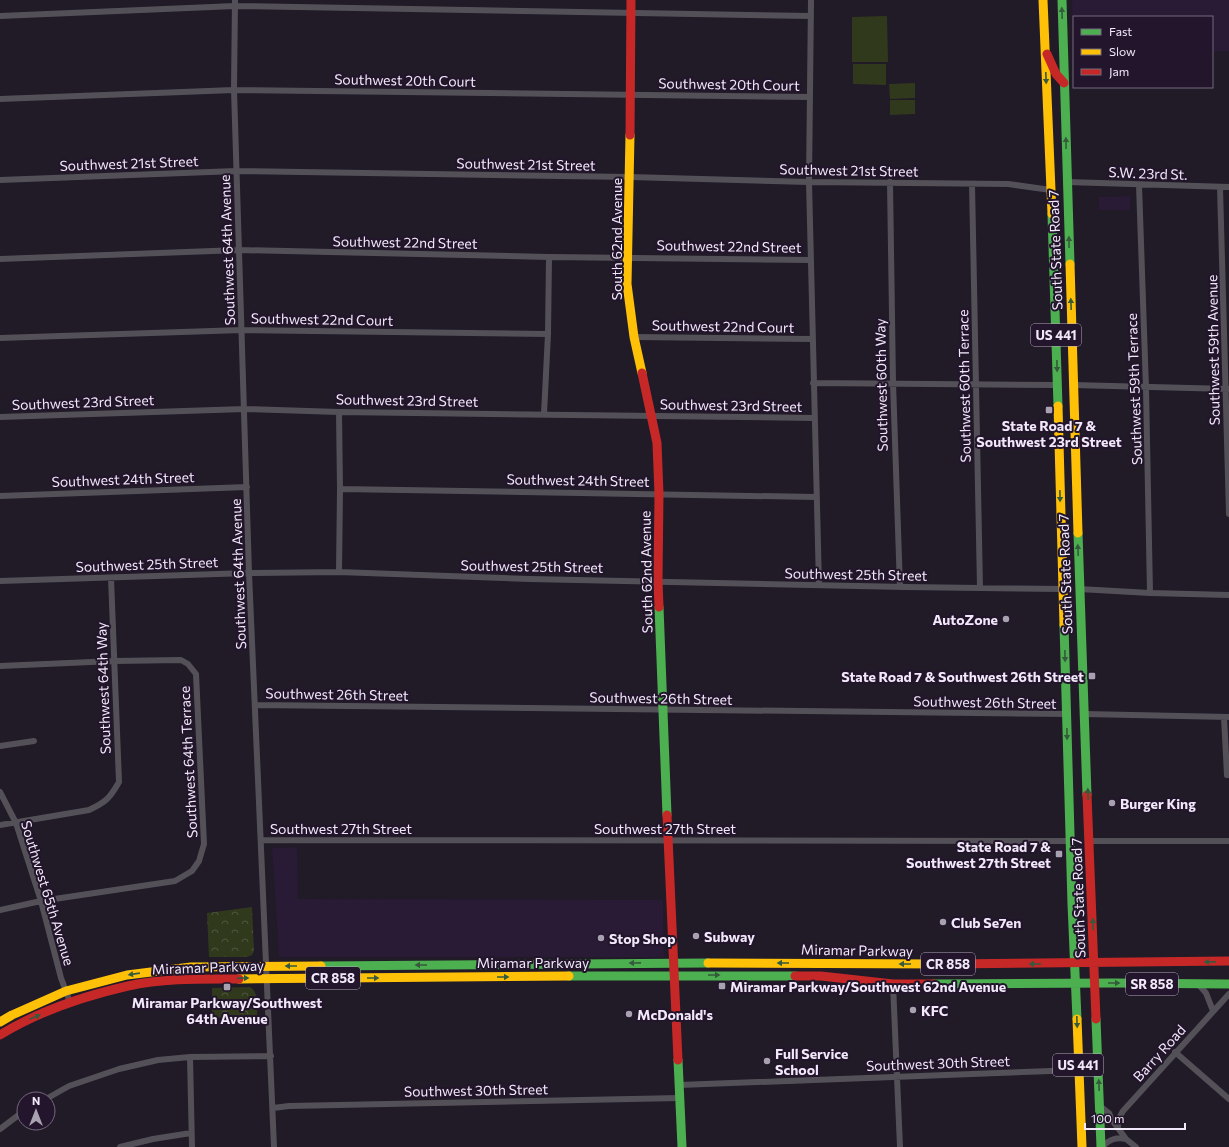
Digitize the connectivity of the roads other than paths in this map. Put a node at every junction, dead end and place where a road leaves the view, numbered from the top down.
1 (631, 0) edge
2 (811, 0) edge
3 (1043, 0) edge
4 (1062, 0) edge
5 (235, 3) edge
6 (630, 13) junction
7 (0, 16) edge
8 (811, 16) junction
9 (1045, 51) junction
10 (1064, 83) junction
11 (234, 90) junction
12 (630, 94) junction
13 (810, 97) junction
14 (0, 99) edge
15 (1049, 159) junction
16 (236, 171) junction
17 (630, 177) junction
18 (0, 180) edge
19 (809, 182) junction
20 (890, 182) junction
21 (1067, 182) junction
22 (972, 184) junction
23 (1139, 185) junction
24 (1220, 186) junction
25 (1229, 187) edge
26 (1051, 190) junction
27 (1068, 212) junction
28 (240, 250) junction
29 (549, 257) junction
30 (627, 257) junction
31 (0, 259) edge
32 (810, 260) junction
33 (242, 330) junction
34 (548, 334) junction
35 (634, 337) junction
36 (0, 338) edge
37 (812, 339) junction
38 (813, 383) junction
39 (893, 383) junction
40 (976, 385) junction
41 (1057, 385) junction
42 (1073, 385) junction
43 (1146, 388) junction
44 (1227, 389) edge
45 (245, 409) junction
46 (338, 412) junction
47 (544, 414) junction
48 (652, 416) junction
49 (0, 417) edge
50 (814, 418) junction
51 (247, 487) junction
52 (340, 489) junction
53 (659, 494) junction
54 (0, 496) edge
55 (816, 497) junction
56 (1229, 514) edge
57 (1063, 565) junction
58 (339, 572) junction
59 (249, 573) junction
60 (111, 578) junction
61 (0, 581) edge
62 (658, 581) junction
63 (819, 585) junction
64 (900, 587) junction
65 (980, 588) junction
66 (1063, 589) junction
67 (1080, 589) junction
68 (1150, 593) junction
69 (1229, 595) edge
70 (1080, 613) junction
71 (114, 661) junction
72 (0, 666) edge
73 (255, 705) junction
74 (663, 710) junction
75 (1067, 714) junction
76 (1084, 714) junction
77 (1226, 717) edge
78 (34, 741) dead end
79 (0, 746) edge
80 (1229, 775) edge
81 (0, 792) edge
82 (16, 823) junction
83 (0, 825) edge
84 (261, 840) junction
85 (668, 840) junction
86 (1070, 841) junction
87 (1090, 841) junction
88 (1229, 841) edge
89 (41, 901) junction
90 (0, 910) edge
91 (1229, 961) edge
92 (674, 962) junction
93 (1074, 963) junction
94 (1094, 963) junction
95 (456, 965) junction
96 (266, 966) junction
97 (675, 975) junction
98 (410, 977) junction
99 (267, 978) junction
100 (1075, 983) junction
101 (1095, 983) junction
102 (893, 984) junction
103 (1229, 984) edge
104 (1199, 985) junction
105 (66, 991) junction
106 (1229, 994) edge
107 (70, 1002) junction
108 (1213, 1011) junction
109 (0, 1022) edge
110 (0, 1035) edge
111 (1175, 1052) junction
112 (271, 1056) junction
113 (190, 1057) junction
114 (1079, 1070) junction
115 (898, 1076) junction
116 (679, 1085) junction
117 (56, 1093) edge
118 (680, 1098) junction
119 (1229, 1099) edge
120 (1100, 1106) junction
121 (273, 1108) junction
122 (1123, 1111) junction
123 (1109, 1113) junction
124 (16, 1117) edge
125 (1118, 1128) junction
126 (0, 1129) edge
127 (192, 1133) junction
128 (1126, 1139) junction
129 (120, 1147) edge
130 (192, 1147) edge
131 (274, 1147) edge
132 (682, 1147) edge
133 (900, 1147) edge
134 (1082, 1147) edge
135 (1102, 1147) edge
136 (1136, 1147) edge

1 - 6 main road, South 62nd Avenue
2 - 8 street
3 - 9 main road, South State Road 7 / US 441
10 -> 4 main road, South State Road 7 / US 441
5 - 6 street
5 - 7 street
5 - 11 street, Southwest 64th Avenue
6 - 8 street
6 - 12 main road, South 62nd Avenue
8 - 13 street
9 - 10 main road
9 -> 15 main road, South State Road 7 / US 441
21 -> 10 main road, South State Road 7 / US 441
11 - 12 street, Southwest 20th Court
11 - 14 street, Southwest 20th Court
11 - 16 street, Southwest 64th Avenue
12 - 13 street, Southwest 20th Court
12 - 17 main road, South 62nd Avenue
13 - 19 street
15 - 21 main road
15 - 26 main road, South State Road 7 / US 441
16 - 17 street, Southwest 21st Street
16 - 18 street, Southwest 21st Street
16 - 28 street, Southwest 64th Avenue
17 - 19 street, Southwest 21st Street
17 - 30 main road, South 62nd Avenue
19 - 20 street, Southwest 21st Street
19 - 32 street
20 - 22 street, Southwest 21st Street
20 - 39 street, Southwest 60th Way
21 - 23 street, S.W. 23rd St.
21 - 27 main road, South State Road 7 / US 441
22 - 26 street, Southwest 21st Street
22 - 40 street, Southwest 60th Terrace
23 - 24 street, S.W. 23rd St.
23 - 43 street, Southwest 59th Terrace
24 - 25 street, S.W. 23rd St.
24 - 44 street, Southwest 59th Avenue
26 - 27 main road
26 -> 41 main road, South State Road 7 / US 441
42 -> 27 main road, South State Road 7 / US 441
28 - 29 street, Southwest 22nd Street
28 - 31 street, Southwest 22nd Street
28 - 33 street, Southwest 64th Avenue
29 - 30 street, Southwest 22nd Street
29 - 34 street
30 - 32 street, Southwest 22nd Street
30 - 35 main road, South 62nd Avenue
32 - 37 street
33 - 34 street, Southwest 22nd Court
33 - 36 street, Southwest 22nd Court
33 - 45 street, Southwest 64th Avenue
34 - 47 street
35 - 37 street, Southwest 22nd Court
35 - 48 main road, South 62nd Avenue
37 - 38 street
38 - 39 street, Southwest 23rd Street
38 - 50 street
39 - 40 street, Southwest 23rd Street
39 - 64 street, Southwest 60th Way
40 - 41 street, Southwest 23rd Street
40 - 65 street, Southwest 60th Terrace
41 -> 57 main road, South State Road 7 / US 441
42 - 43 street
67 -> 42 main road, South State Road 7 / US 441
43 - 44 street
43 - 68 street, Southwest 59th Terrace
44 - 56 street, Southwest 59th Avenue
45 - 46 street, Southwest 23rd Street
45 - 49 street, Southwest 23rd Street
45 - 51 street, Southwest 64th Avenue
46 - 47 street, Southwest 23rd Street
46 - 52 street
47 - 48 street, Southwest 23rd Street
48 - 50 street, Southwest 23rd Street
48 - 53 main road, South 62nd Avenue
50 - 55 street
51 - 54 street, Southwest 24th Street
51 - 59 street, Southwest 64th Avenue
52 - 53 street, Southwest 24th Street
52 - 58 street
53 - 55 street, Southwest 24th Street
53 - 62 main road, South 62nd Avenue
55 - 63 street
57 - 66 main road, South State Road 7 / US 441
57 - 67 main road
58 - 59 street, Southwest 25th Street
58 - 62 street, Southwest 25th Street
59 - 60 street, Southwest 25th Street
59 - 73 street, Southwest 64th Avenue
60 - 61 street, Southwest 25th Street
60 - 71 street, Southwest 64th Way
62 - 63 street, Southwest 25th Street
62 - 74 main road, South 62nd Avenue
63 - 64 street, Southwest 25th Street
64 - 65 street, Southwest 25th Street
65 - 66 street, Southwest 25th Street
66 - 70 main road
66 -> 75 main road, South State Road 7 / US 441
67 - 68 street
67 - 70 main road, South State Road 7 / US 441
68 - 69 street
70 - 76 main road, South State Road 7 / US 441
71 - 72 street
71 - 82 street, Southwest 64th Way
71 - 89 street, Southwest 64th Terrace
73 - 74 street, Southwest 26th Street
73 - 84 street, Southwest 64th Avenue
74 - 75 street, Southwest 26th Street
74 - 85 main road, South 62nd Avenue
75 -> 86 main road, South State Road 7 / US 441
76 - 77 street
87 -> 76 main road, South State Road 7 / US 441
77 - 80 street
78 - 79 street
81 - 82 street, Southwest 65th Avenue
82 - 83 street
82 - 89 street, Southwest 65th Avenue
84 - 85 street, Southwest 27th Street
84 - 96 street, Southwest 64th Avenue
85 - 86 street, Southwest 27th Street
85 - 92 main road, South 62nd Avenue
86 - 93 main road, South State Road 7 / US 441
87 - 88 street
94 -> 87 main road, South State Road 7 / US 441
89 - 90 street
89 - 105 street, Southwest 65th Avenue
91 -> 94 main road, SR 858
93 -> 92 main road, Miramar Parkway / CR 858
92 -> 95 main road, Miramar Parkway / CR 858
92 - 97 main road, South 62nd Avenue
93 - 94 main road, SR 858
93 - 100 main road, South State Road 7 / US 441
94 - 101 main road, South State Road 7 / US 441
95 -> 96 main road, Miramar Parkway / CR 858
95 - 98 main road
96 - 99 street, Southwest 64th Avenue
96 -> 105 main road, Miramar Parkway / CR 858
98 -> 97 main road, Miramar Parkway / CR 858
97 -> 102 main road, Miramar Parkway / CR 858
97 - 116 main road, South 62nd Avenue
99 -> 98 main road, Miramar Parkway / CR 858
107 -> 99 main road, Miramar Parkway / CR 858
99 - 112 street, Southwest 64th Avenue
100 - 101 main road, SR 858
100 - 102 main road, Miramar Parkway / CR 858
100 -> 114 main road, South State Road 7 / US 441
101 -> 104 main road, SR 858
120 -> 101 main road, South State Road 7 / US 441
102 - 115 street
103 - 104 main road, SR 858
104 - 108 street
105 - 107 street, Southwest 65th Avenue
105 - 109 main road, Miramar Parkway / CR 858
106 - 108 street, Barry Road
110 -> 107 main road, Miramar Parkway / CR 858
108 - 111 street, Barry Road
111 - 119 street
111 - 122 street, Barry Road
112 - 113 street
112 - 121 street, Southwest 64th Avenue
113 - 117 street
113 - 127 street
114 - 115 street, Southwest 30th Street
114 - 134 main road, South State Road 7 / US 441
115 - 116 street, Southwest 30th Street
115 - 133 street
116 - 118 main road, South 62nd Avenue
118 - 121 street, Southwest 30th Street
118 - 132 main road, South 62nd Avenue
120 - 123 street
120 - 135 main road, South State Road 7 / US 441
121 - 131 street, Southwest 64th Avenue
122 - 123 street
122 - 125 street, Barry Road
123 - 125 street
124 - 126 street
125 - 128 street
127 - 129 street
127 - 130 street
128 - 135 street
128 - 136 street

